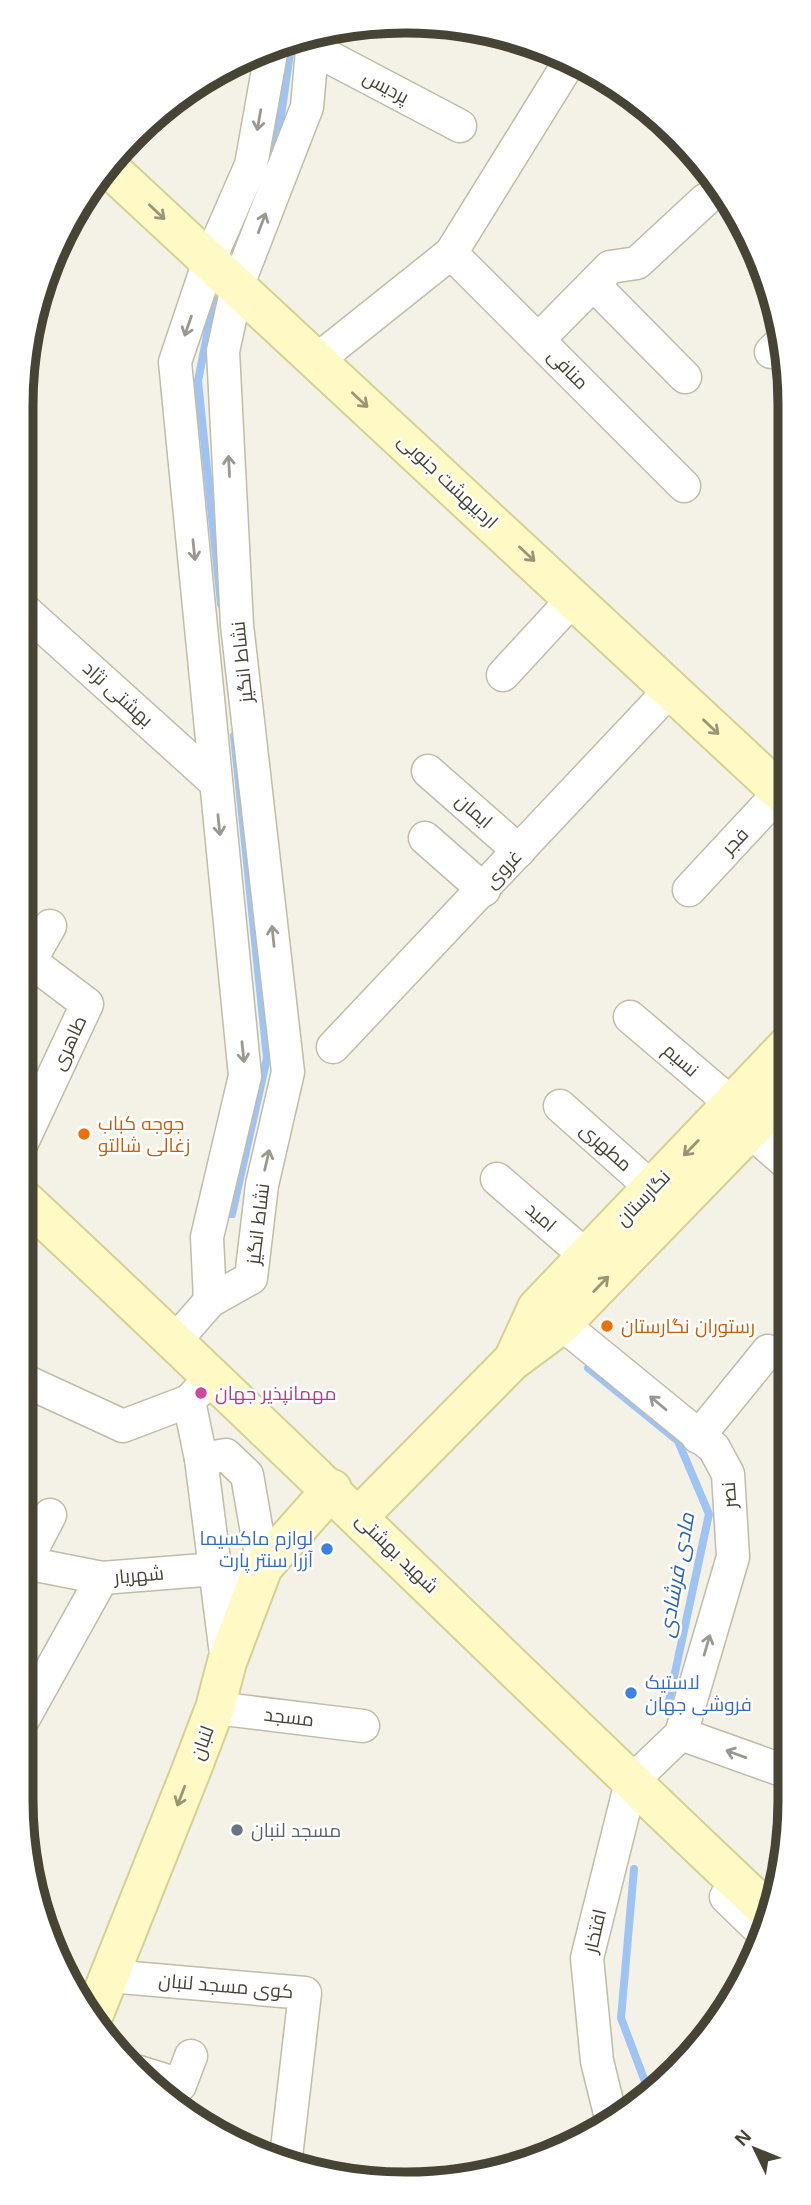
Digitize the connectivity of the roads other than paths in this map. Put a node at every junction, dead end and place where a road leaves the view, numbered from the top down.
1 (312, 45) edge
2 (314, 45) edge
3 (270, 59) edge
4 (565, 70) edge
5 (460, 126) dead end
6 (115, 173) edge
7 (705, 200) dead end
8 (451, 253) junction
9 (209, 261) junction
10 (594, 285) junction
11 (237, 287) junction
12 (538, 340) junction
13 (317, 360) junction
14 (685, 377) dead end
15 (684, 486) dead end
16 (574, 598) junction
17 (33, 618) edge
18 (237, 625) junction
19 (202, 629) junction
20 (503, 675) dead end
21 (671, 689) junction
22 (428, 771) dead end
23 (215, 781) junction
24 (778, 789) edge
25 (778, 801) edge
26 (425, 838) dead end
27 (519, 851) junction
28 (484, 890) junction
29 (689, 890) dead end
30 (50, 926) dead end
31 (33, 956) edge
32 (33, 963) edge
33 (630, 1017) dead end
34 (333, 1047) dead end
35 (778, 1060) edge
36 (778, 1097) edge
37 (560, 1106) dead end
38 (741, 1117) junction
39 (33, 1119) edge
40 (778, 1154) edge
41 (497, 1179) dead end
42 (652, 1188) junction
43 (33, 1208) edge
44 (33, 1230) edge
45 (586, 1256) junction
46 (210, 1301) junction
47 (562, 1324) junction
48 (176, 1340) junction
49 (768, 1351) dead end
50 (512, 1361) junction
51 (33, 1385) edge
52 (201, 1388) junction
53 (698, 1437) junction
54 (201, 1459) junction
55 (327, 1494) junction
56 (50, 1515) dead end
57 (359, 1516) junction
58 (33, 1545) edge
59 (33, 1565) edge
60 (216, 1569) junction
61 (260, 1574) junction
62 (102, 1578) junction
63 (227, 1662) junction
64 (33, 1702) edge
65 (215, 1708) junction
66 (363, 1726) dead end
67 (681, 1734) junction
68 (778, 1769) edge
69 (629, 1792) junction
70 (762, 1906) edge
71 (756, 1925) edge
72 (109, 1976) junction
73 (97, 2007) edge
74 (191, 2056) dead end
75 (159, 2078) edge
76 (609, 2111) edge
77 (287, 2152) edge

11 -> 1 street, نشاط انگیز
2 - 5 street, پردیس
3 -> 9 street, نشاط انگیز
4 - 8 street
6 -> 9 street, اردیبهشت جنوبی
7 - 10 street
8 - 12 street, منافی
8 - 13 street
9 - 11 street, اردیبهشت جنوبی
9 -> 19 street, نشاط انگیز
10 - 12 street
10 - 14 street
11 - 13 street, اردیبهشت جنوبی
18 -> 11 street, نشاط انگیز
12 - 15 street, منافی
13 -> 16 street, اردیبهشت جنوبی
16 - 20 street
16 - 21 street, اردیبهشت جنوبی
17 - 23 street, بهشتی نژاد
18 - 19 street
46 -> 18 street, نشاط انگیز
19 - 23 street, نشاط انگیز
21 -> 24 street, اردیبهشت جنوبی
21 - 27 street, غروی
22 - 27 street, ایمان
23 -> 46 street, نشاط انگیز
25 - 29 street, فجر
26 - 28 street
27 - 28 street, غروی
28 - 34 street, غروی
30 - 31 street, طاهری
32 - 39 street, طاهری
33 - 38 street, نسیم
35 - 38 street, نگارستان
36 - 38 street, نگارستان
37 - 42 street, مطهری
38 - 40 street, نسیم
38 -> 42 street, نگارستان
47 -> 38 street, نگارستان
41 - 45 street, امید
42 - 45 street, نگارستان
43 - 48 street, شهید بهشتی
44 - 52 street, شهید بهشتی
45 - 50 street, نگارستان
46 - 48 street
47 - 50 street, نگارستان
53 -> 47 street, نصر
48 - 52 street, شهید بهشتی
49 - 53 street
50 - 57 street, نگارستان
51 - 52 street
52 - 54 street
52 - 55 street, شهید بهشتی
67 -> 53 street, نصر
54 - 60 street
54 - 61 street
55 - 57 street, شهید بهشتی
55 - 61 street, لنبان
55 - 69 street, شهید بهشتی
56 - 58 street
57 - 69 street, شهید بهشتی
59 - 62 street, شهریار
60 - 61 street, شهریار
60 - 62 street, شهریار
60 - 63 street
61 - 63 street, لنبان
62 - 64 street
63 - 65 street, لنبان
65 - 66 street, مسجد
65 -> 72 street, لنبان
68 -> 67 street
67 - 69 street
69 - 70 street, شهید بهشتی
69 - 71 street, شهید بهشتی
69 - 76 street, افتخار
72 - 73 street, لنبان
72 - 77 street, کوی مسجد لنبان
74 - 75 street

